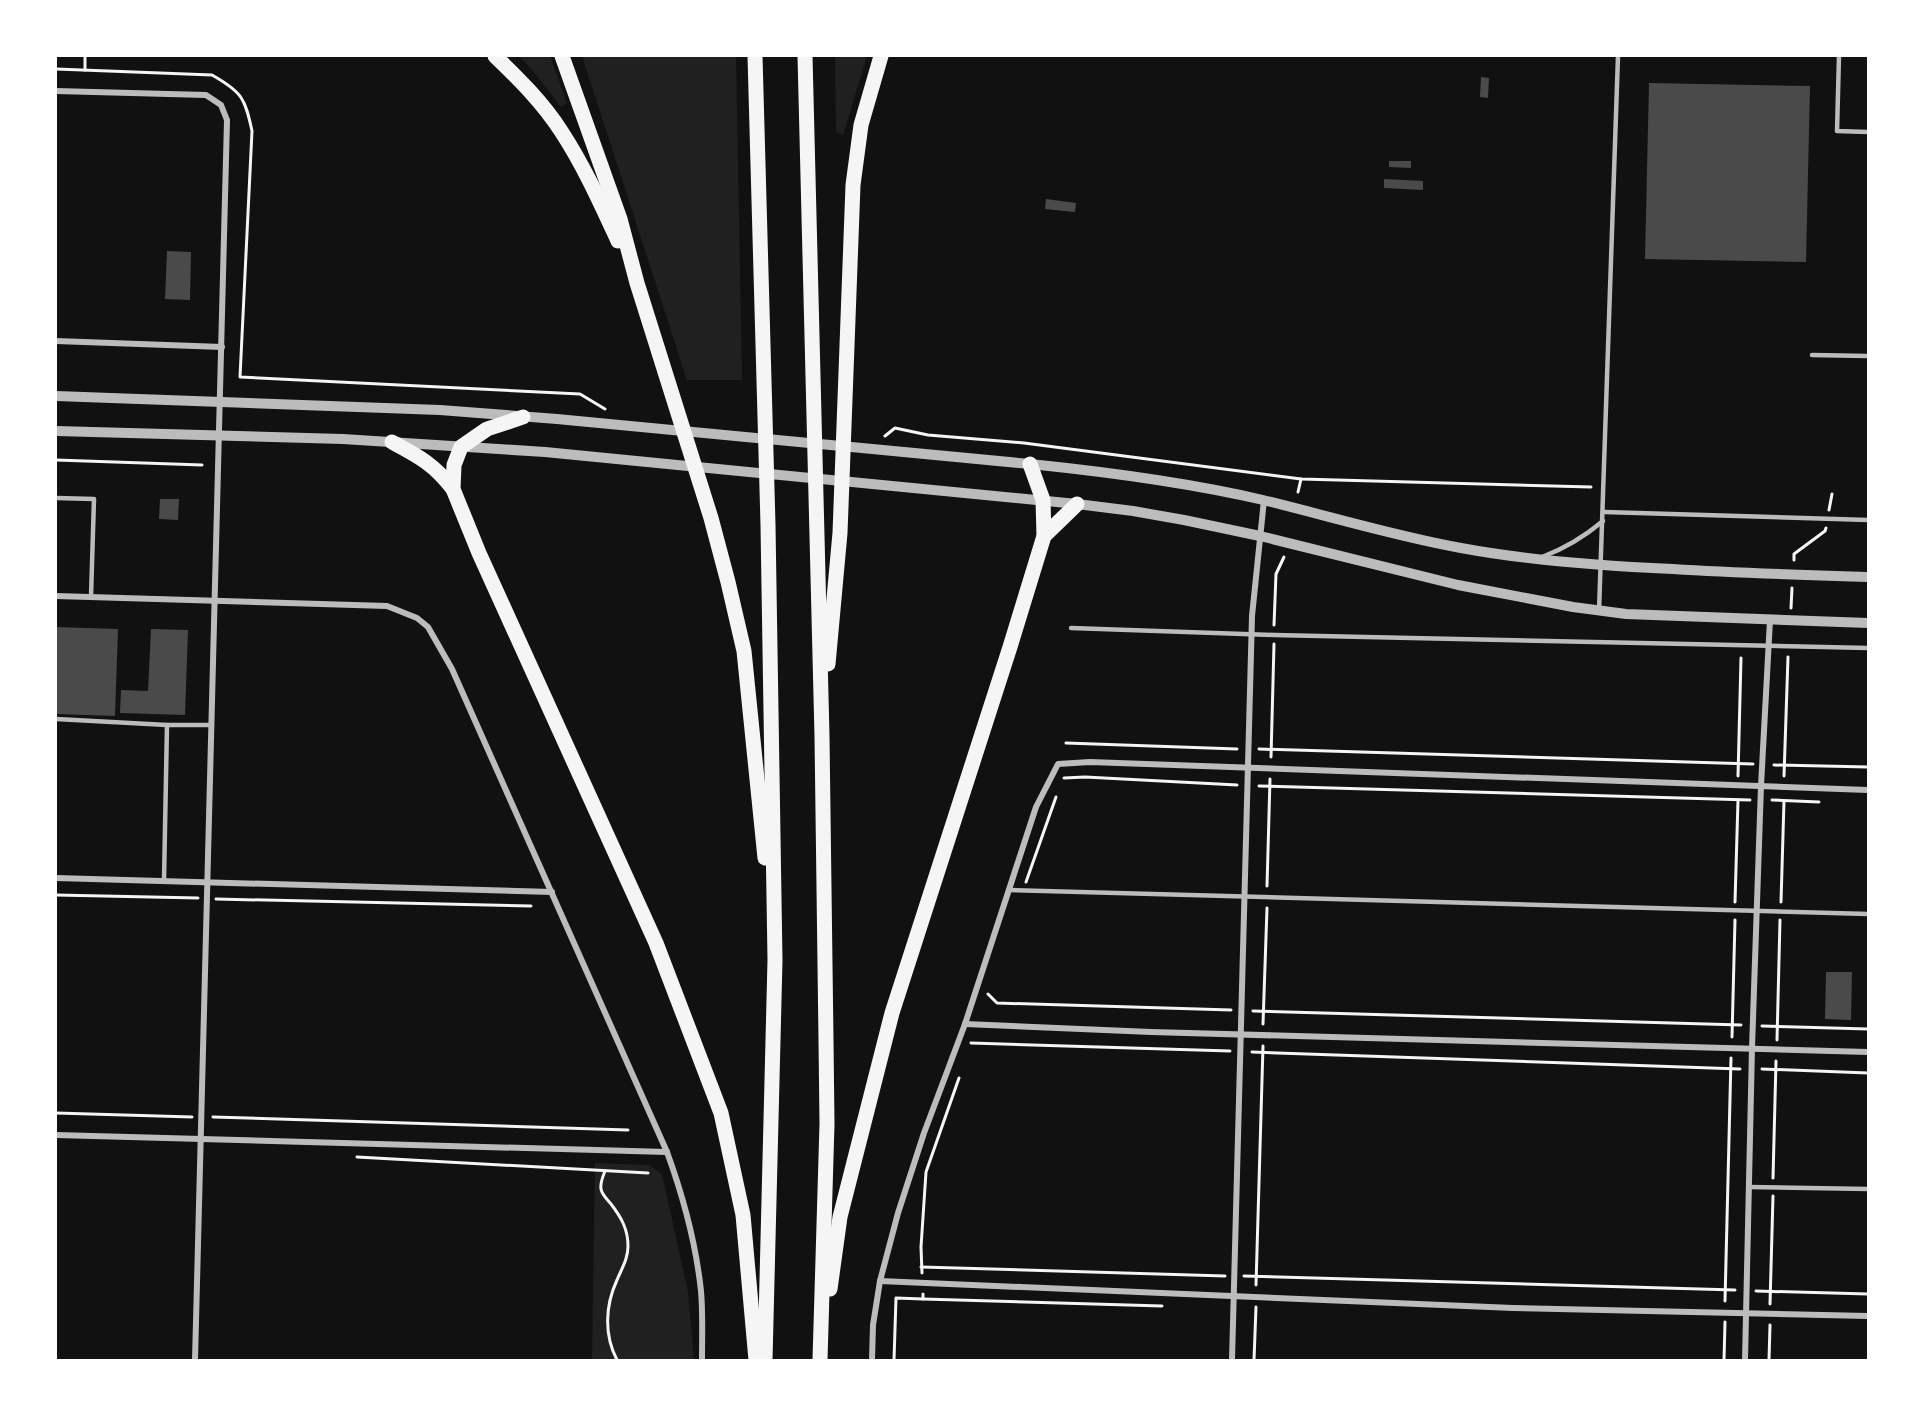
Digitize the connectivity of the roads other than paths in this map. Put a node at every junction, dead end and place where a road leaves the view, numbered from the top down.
1 (495, 56) edge
2 (562, 56) edge
3 (755, 56) edge
4 (806, 56) edge
5 (881, 56) edge
6 (1618, 56) edge
7 (1839, 56) edge
8 (56, 91) edge
9 (1869, 132) edge
10 (637, 283) junction
11 (56, 341) edge
12 (222, 347) junction
13 (1812, 355) dead end
14 (1869, 356) edge
15 (56, 396) edge
16 (221, 401) junction
17 (523, 417) junction
18 (56, 431) edge
19 (220, 436) junction
20 (392, 442) junction
21 (461, 447) junction
22 (1029, 464) junction
23 (453, 489) junction
24 (56, 498) edge
25 (1043, 500) junction
26 (1264, 500) junction
27 (1077, 504) junction
28 (1604, 512) junction
29 (1869, 520) edge
30 (1603, 521) junction
31 (1044, 536) junction
32 (1260, 537) junction
33 (1536, 559) junction
34 (1602, 566) junction
35 (1869, 577) edge
36 (56, 596) edge
37 (91, 597) junction
38 (215, 601) junction
39 (1599, 611) junction
40 (1770, 620) junction
41 (1869, 623) edge
42 (1071, 628) dead end
43 (1251, 634) junction
44 (1768, 645) junction
45 (1869, 648) edge
46 (56, 720) edge
47 (167, 725) junction
48 (212, 725) junction
49 (822, 736) junction
50 (1247, 769) junction
51 (1761, 786) junction
52 (1869, 790) edge
53 (56, 878) edge
54 (164, 881) junction
55 (208, 882) junction
56 (1009, 890) junction
57 (552, 892) junction
58 (1244, 897) junction
59 (1756, 911) junction
60 (1869, 914) edge
61 (775, 960) junction
62 (964, 1024) junction
63 (1240, 1034) junction
64 (1752, 1048) junction
65 (1869, 1052) edge
66 (56, 1135) edge
67 (201, 1138) junction
68 (667, 1152) junction
69 (1749, 1187) junction
70 (1869, 1189) edge
71 (880, 1281) junction
72 (1233, 1297) junction
73 (1747, 1313) junction
74 (1869, 1316) edge
75 (195, 1360) edge
76 (702, 1360) edge
77 (756, 1360) edge
78 (765, 1360) edge
79 (820, 1360) edge
80 (872, 1360) edge
81 (1232, 1360) edge
82 (1745, 1360) edge

1 - 10 highway
2 - 10 highway
3 - 61 highway
4 - 49 highway
5 - 49 highway
6 - 28 lane
7 - 9 lane
8 - 12 street
10 - 61 highway
11 - 12 street
12 - 16 street
13 - 14 lane
15 - 16 street
16 - 17 street
16 - 19 street
17 - 21 highway
17 - 22 street
18 - 19 street
19 - 20 street
19 - 38 street
20 - 21 street
20 - 23 highway
21 - 23 highway
21 - 25 street
22 - 25 highway
22 - 26 street
23 - 77 highway
24 - 37 lane
25 - 27 street
25 - 31 highway
26 - 32 street
26 - 33 street
27 - 31 highway
27 - 32 street
28 - 29 lane
28 - 30 lane
30 - 33 lane
30 - 34 lane
31 - 79 highway
32 - 39 street
32 - 43 street
33 - 34 street
34 - 35 street
34 - 39 lane
36 - 37 street
37 - 38 street
38 - 48 street
38 - 57 street
39 - 40 street
40 - 41 street
40 - 44 street
42 - 43 lane
43 - 44 lane
43 - 50 street
44 - 45 lane
44 - 51 street
46 - 47 lane
47 - 48 lane
47 - 54 lane
48 - 55 street
49 - 79 highway
50 - 51 street
50 - 56 street
50 - 58 street
51 - 52 street
51 - 59 street
53 - 54 street
54 - 55 street
55 - 57 street
55 - 67 street
56 - 58 lane
56 - 62 street
57 - 68 street
58 - 59 lane
58 - 63 street
59 - 60 lane
59 - 64 street
61 - 78 highway
62 - 63 street
62 - 71 street
63 - 64 street
63 - 72 street
64 - 65 street
64 - 69 street
66 - 67 street
67 - 68 street
67 - 75 street
68 - 76 street
69 - 70 lane
69 - 73 street
71 - 72 street
71 - 80 street
72 - 73 street
72 - 81 street
73 - 74 street
73 - 82 street

